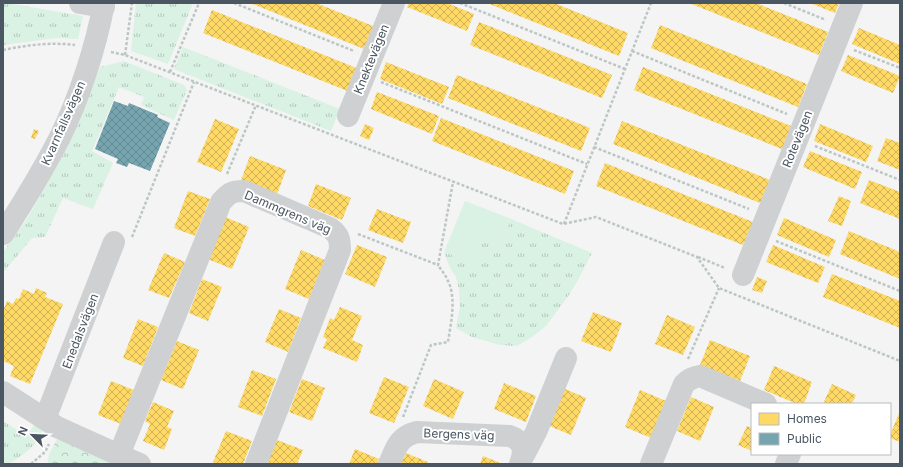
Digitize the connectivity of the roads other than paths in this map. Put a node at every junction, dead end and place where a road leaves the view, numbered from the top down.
1 (80, 3) edge
2 (394, 3) edge
3 (852, 3) edge
4 (104, 5) edge
5 (348, 116) dead end
6 (3, 234) edge
7 (114, 242) dead end
8 (743, 275) road end
9 (566, 358) dead end
10 (3, 392) edge
11 (764, 403) edge
12 (45, 419) junction
13 (119, 455) junction
14 (522, 460) edge
15 (140, 464) edge
16 (256, 464) edge
17 (389, 464) edge
18 (651, 464) edge

1 - 4 street
2 - 5 street, Knektevägen
3 - 8 street, Rotevägen
4 - 6 street, Kvarnfallsvägen
7 - 12 street, Enedalsvägen
9 - 14 street
10 - 12 street
11 - 18 street
12 - 13 street
13 - 15 street
13 - 16 street, Dammgrens väg
14 - 17 street, Bergens väg

